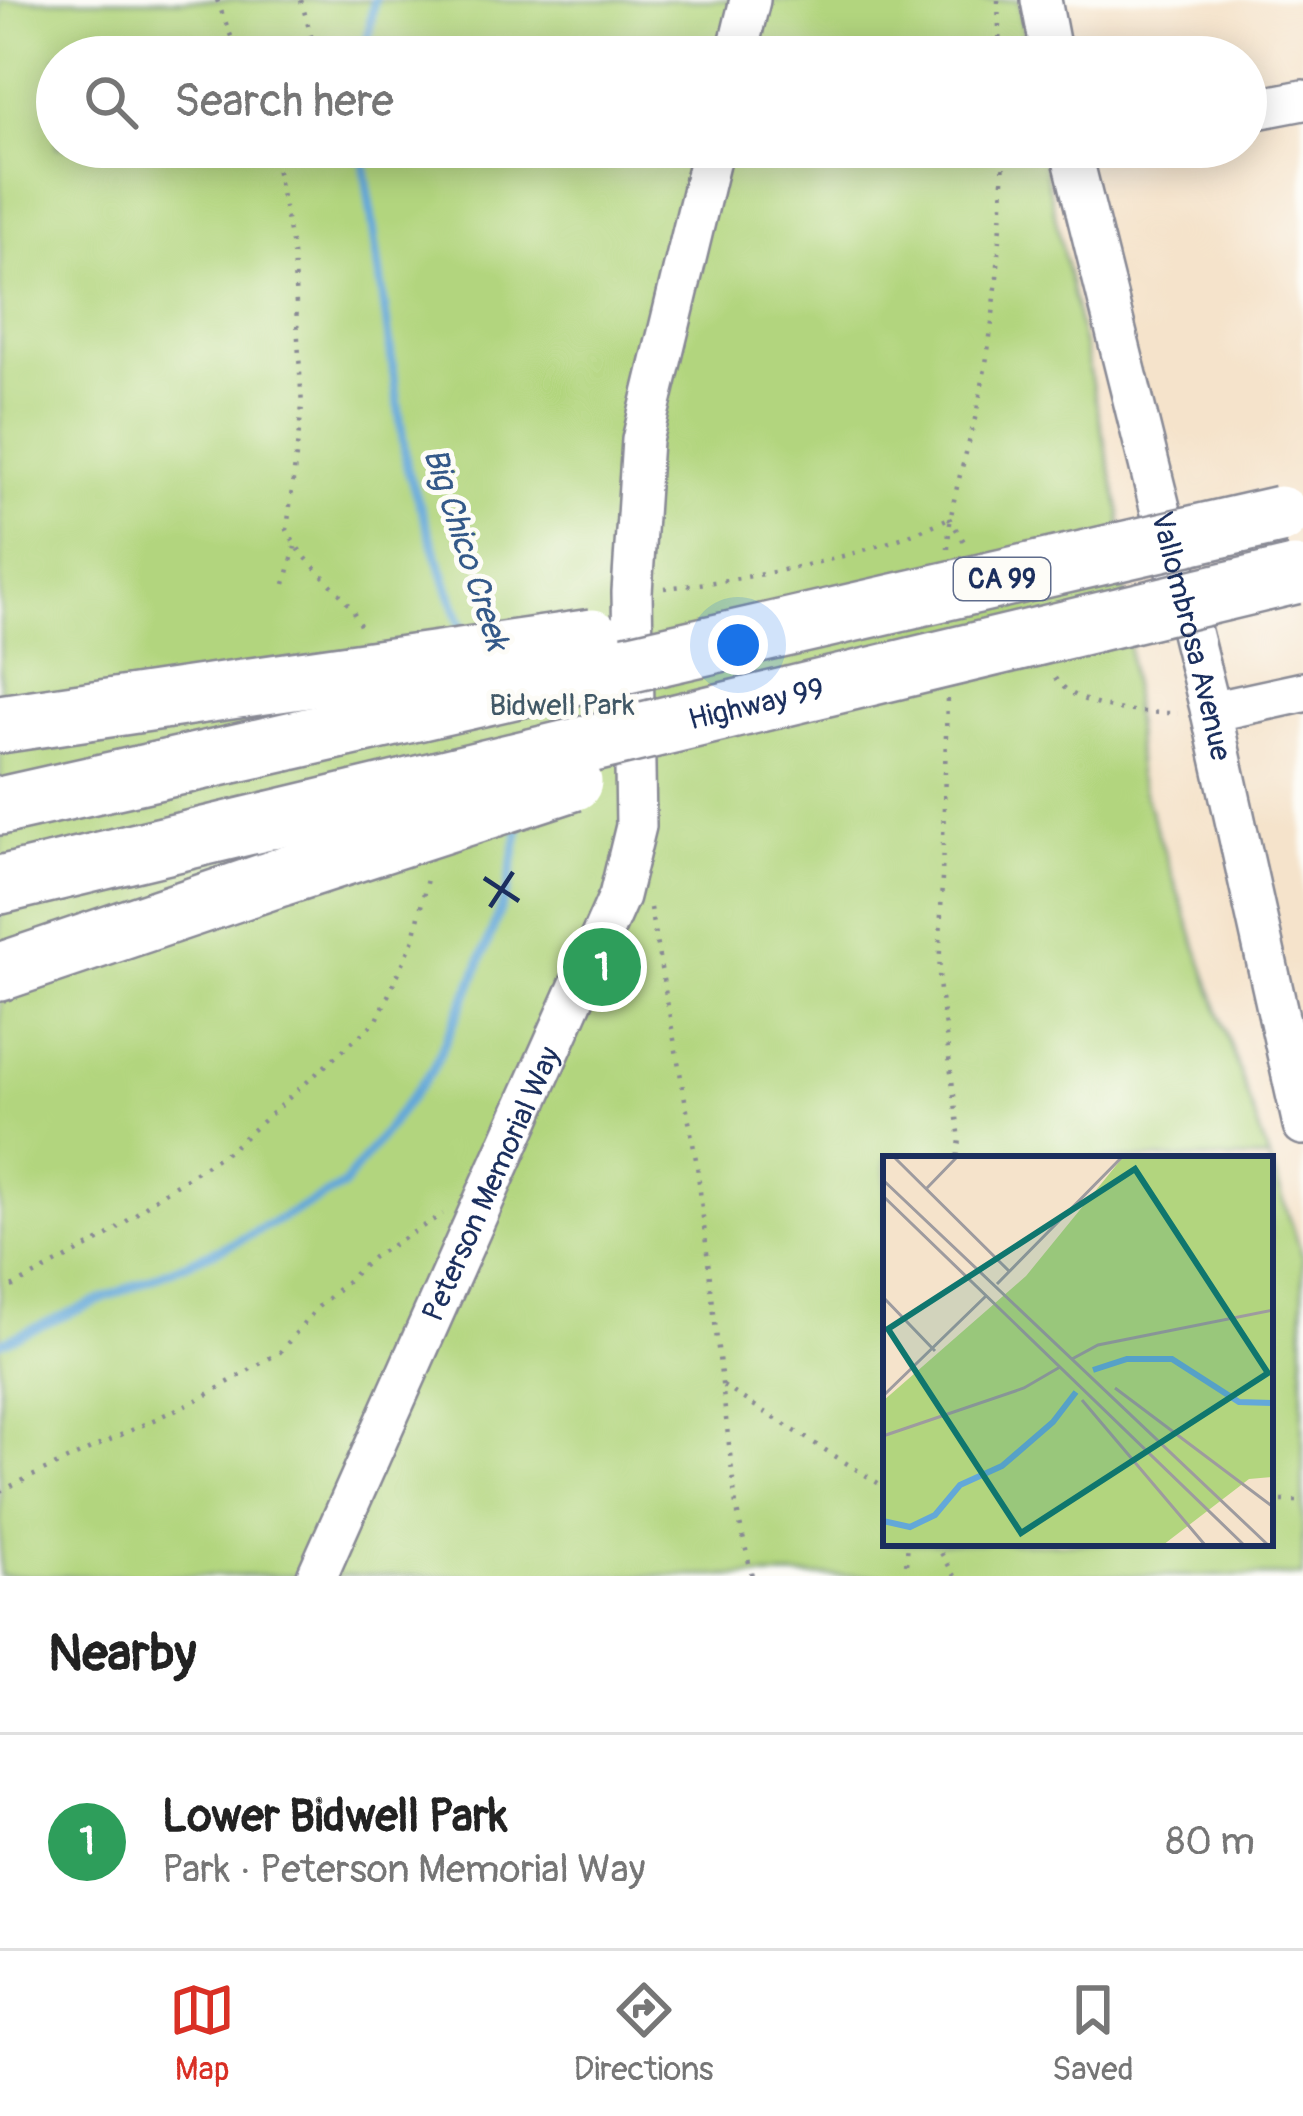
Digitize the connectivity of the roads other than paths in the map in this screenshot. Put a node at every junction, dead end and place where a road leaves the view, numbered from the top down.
1 (750, 0) edge
2 (1041, 0) edge
3 (741, 36) edge
4 (1048, 36) edge
5 (1303, 100) edge
6 (1267, 107) edge
7 (708, 168) edge
8 (1075, 168) edge
9 (1292, 512) edge
10 (1299, 574) edge
11 (723, 642) junction
12 (1303, 692) edge
13 (752, 704) junction
14 (1211, 712) junction
15 (0, 724) edge
16 (0, 806) edge
17 (0, 885) edge
18 (0, 972) edge
19 (1303, 1125) edge
20 (316, 1576) edge

1 - 3 street
2 - 4 street
5 - 6 street
7 - 20 street, Peterson Memorial Way
8 - 14 street, Vallombrosa Avenue
9 - 11 highway, CA 99, bridge
10 - 13 highway, Highway 99 / CA 99, bridge
11 - 15 highway, bridge
11 - 16 highway, CA 99, bridge
12 - 14 street
13 - 17 highway, Highway 99 / CA 99, bridge
13 - 18 highway, bridge
14 - 19 street, Vallombrosa Avenue

